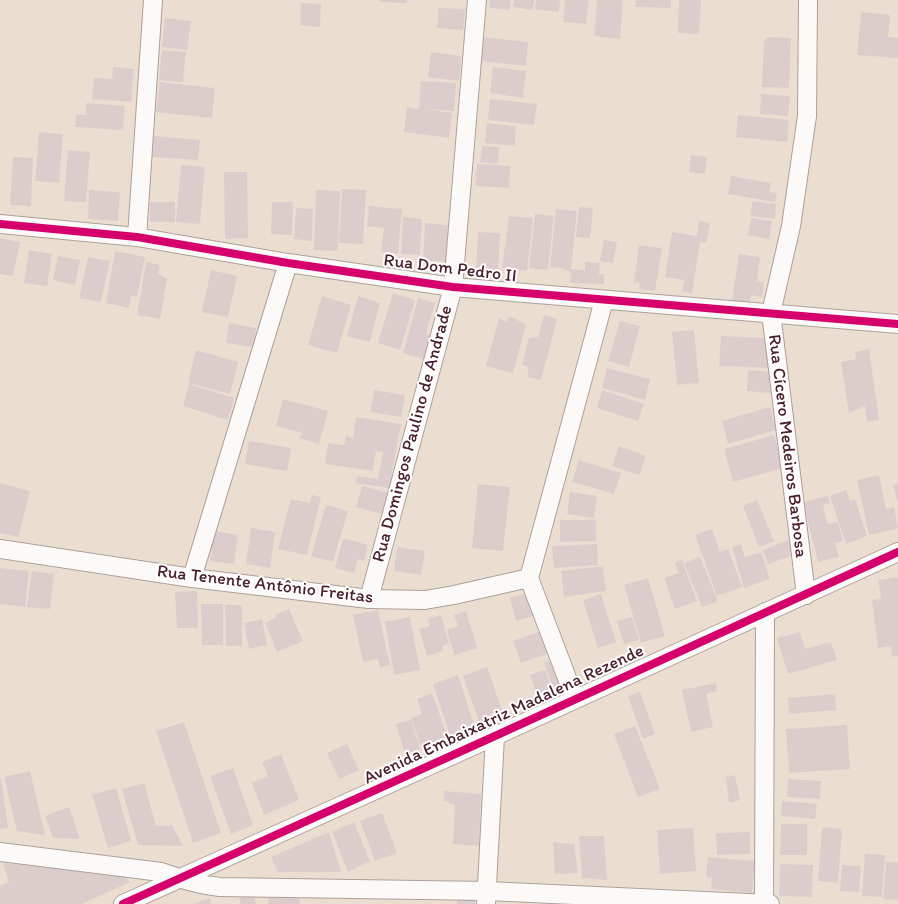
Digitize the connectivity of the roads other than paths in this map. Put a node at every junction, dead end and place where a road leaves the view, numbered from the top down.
1 (153, 0) edge
2 (477, 0) edge
3 (808, 0) edge
4 (0, 224) edge
5 (136, 237) junction
6 (288, 263) junction
7 (453, 287) junction
8 (604, 300) junction
9 (771, 313) junction
10 (898, 324) edge
11 (0, 550) edge
12 (897, 553) edge
13 (192, 578) junction
14 (530, 578) junction
15 (806, 595) junction
16 (369, 599) junction
17 (765, 612) junction
18 (575, 699) junction
19 (495, 736) junction
20 (0, 852) edge
21 (179, 878) junction
22 (486, 897) edge
23 (127, 903) edge
24 (764, 904) edge
25 (770, 904) edge

1 - 5 street
2 - 7 street, Rua Domingos Paulino de Andrade
3 - 9 street, Rua Cícero Medeiros Barbosa
4 - 5 street, Rua Dom Pedro II
5 - 6 street, Rua Dom Pedro II
6 - 7 street, Rua Dom Pedro II
6 - 13 street
7 - 8 street, Rua Dom Pedro II
7 - 16 street, Rua Domingos Paulino de Andrade
8 - 9 street, Rua Dom Pedro II
8 - 14 street
9 - 10 street, Rua Dom Pedro II
9 - 15 street, Rua Cícero Medeiros Barbosa
11 - 13 street, Rua Tenente Antônio Freitas
12 - 15 street, Avenida Embaixatriz Madalena Rezende
13 - 16 street, Rua Tenente Antônio Freitas
14 - 16 street, Rua Tenente Antônio Freitas
14 - 18 street
15 - 17 street, Avenida Embaixatriz Madalena Rezende
17 - 18 street, Avenida Embaixatriz Madalena Rezende
17 - 24 street
18 - 19 street, Avenida Embaixatriz Madalena Rezende
19 - 21 street, Avenida Embaixatriz Madalena Rezende
19 - 22 street
20 - 21 street
21 - 22 street
21 - 23 street, Avenida Embaixatriz Madalena Rezende
22 - 24 street
24 - 25 street

